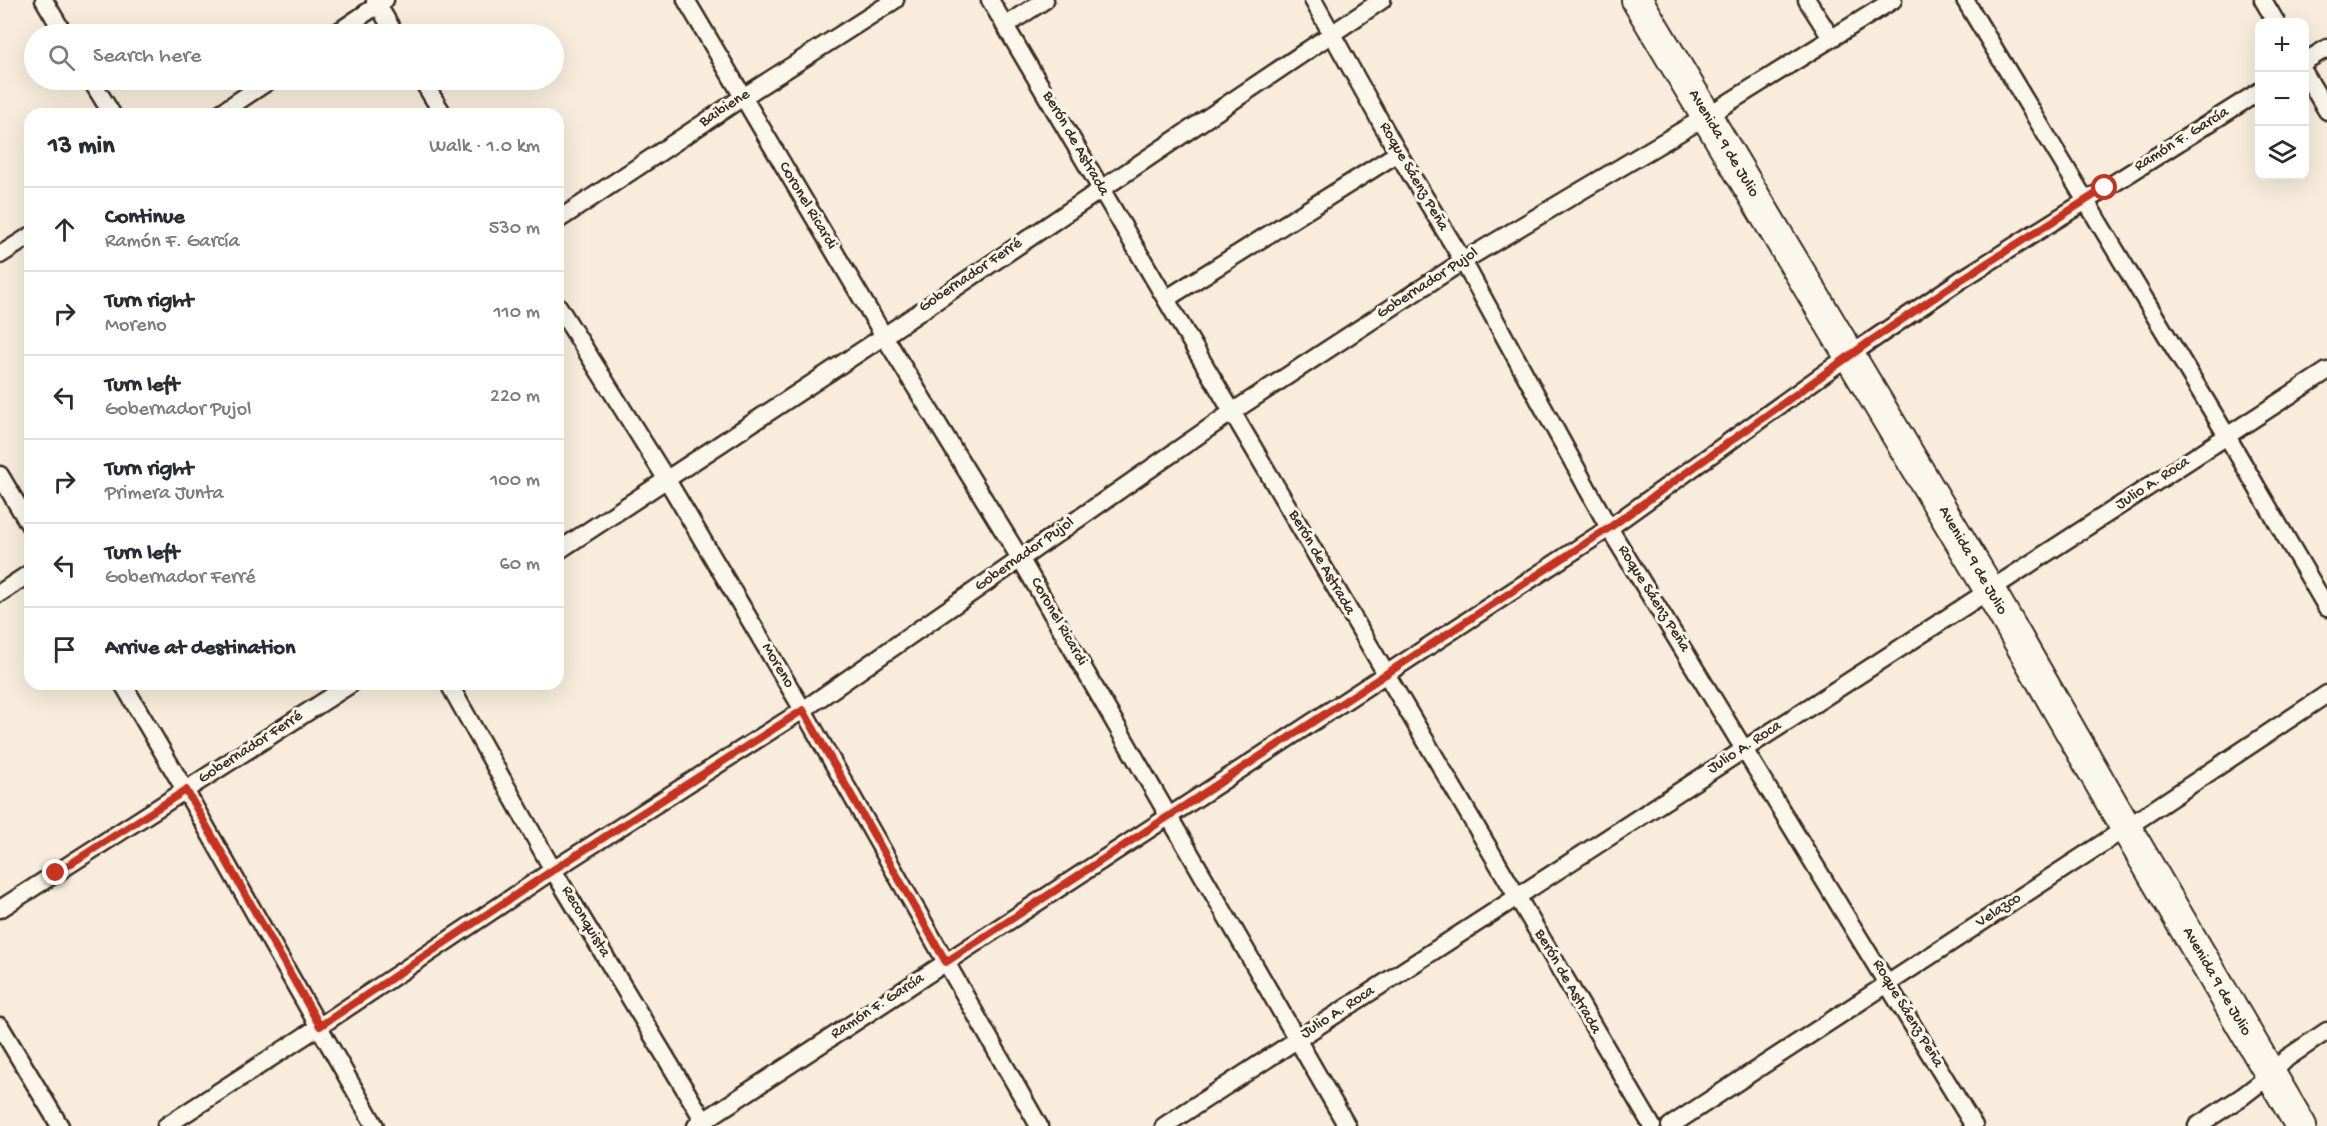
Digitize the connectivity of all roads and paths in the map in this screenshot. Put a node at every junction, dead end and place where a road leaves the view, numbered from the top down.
1 (44, 0) edge
2 (686, 0) edge
3 (895, 0) edge
4 (990, 0) edge
5 (1045, 0) edge
6 (1313, 0) edge
7 (1382, 0) edge
8 (1637, 0) edge
9 (1807, 0) edge
10 (1893, 0) edge
11 (1965, 0) edge
12 (2263, 0) edge
13 (379, 2) edge
14 (2274, 18) edge
15 (58, 24) edge
16 (349, 24) edge
17 (390, 24) edge
18 (1005, 26) junction
19 (1333, 33) junction
20 (1831, 38) junction
21 (2327, 48) edge
22 (2309, 59) edge
23 (2309, 80) edge
24 (97, 90) edge
25 (255, 90) edge
26 (428, 90) edge
27 (2255, 94) edge
28 (743, 97) junction
29 (108, 108) edge
30 (228, 108) edge
31 (438, 108) edge
32 (2327, 111) edge
33 (1707, 116) junction
34 (1398, 153) junction
35 (1100, 188) junction
36 (2086, 200) junction
37 (564, 216) edge
38 (24, 240) edge
39 (0, 255) edge
40 (1462, 261) junction
41 (1166, 299) junction
42 (564, 316) edge
43 (884, 336) junction
44 (1850, 355) junction
45 (2327, 371) edge
46 (1232, 412) junction
47 (2227, 436) junction
48 (0, 475) edge
49 (667, 480) junction
50 (24, 516) edge
51 (1609, 528) junction
52 (564, 547) edge
53 (1020, 558) junction
54 (24, 577) edge
55 (1989, 589) junction
56 (0, 593) edge
57 (2327, 608) edge
58 (1387, 675) junction
59 (127, 690) edge
60 (342, 690) edge
61 (452, 690) edge
62 (2327, 694) edge
63 (803, 710) junction
64 (1744, 749) junction
65 (186, 790) junction
66 (1170, 816) junction
67 (2126, 828) junction
68 (553, 870) junction
69 (1517, 897) junction
70 (0, 909) edge
71 (946, 962) junction
72 (1888, 982) junction
73 (0, 1026) edge
74 (320, 1026) junction
75 (2327, 1031) edge
76 (1297, 1040) junction
77 (2270, 1075) junction
78 (702, 1124) edge
79 (60, 1126) edge
80 (166, 1126) edge
81 (375, 1126) edge
82 (1039, 1126) edge
83 (1164, 1126) edge
84 (1347, 1126) edge
85 (1652, 1126) edge
86 (1670, 1126) edge
87 (1974, 1126) edge
88 (2197, 1126) edge
89 (2301, 1126) edge

1 - 15 street
2 - 28 street, Coronel Ricardi
3 - 28 street, Baibiene
4 - 18 street, Berón de Astrada
5 - 18 street
6 - 19 street, Roque Sáenz Peña
7 - 19 street, Gobernador Ferré
8 - 33 highway, Avenida 9 de Julio
9 - 20 street
10 - 20 street, Gobernador Pujol
11 - 36 street
12 - 14 street
13 - 16 street
13 - 17 street
18 - 35 street, Berón de Astrada
19 - 34 street, Roque Sáenz Peña
19 - 35 street, Gobernador Ferré
20 - 33 street, Gobernador Pujol
21 - 22 street
23 - 32 street
24 - 29 street
25 - 30 street
26 - 31 street
27 - 36 street, Ramón F. García
28 - 37 street, Baibiene
28 - 43 street, Coronel Ricardi
33 - 40 street, Gobernador Pujol
33 - 44 highway, Avenida 9 de Julio
34 - 40 street, Roque Sáenz Peña
34 - 41 street
35 - 41 street, Berón de Astrada
35 - 43 street, Gobernador Ferré
36 - 44 street, Ramón F. García
36 - 47 street
38 - 39 street
40 - 46 street, Gobernador Pujol
40 - 51 street, Roque Sáenz Peña
41 - 46 street, Berón de Astrada
42 - 49 street, Moreno
43 - 49 street, Gobernador Ferré
43 - 53 street, Coronel Ricardi
44 - 51 street, Ramón F. García
44 - 55 highway, Avenida 9 de Julio
45 - 47 street, Julio A. Roca
46 - 53 street, Gobernador Pujol
46 - 58 street, Berón de Astrada
47 - 55 street, Julio A. Roca
47 - 57 street
48 - 50 street
49 - 52 street, Gobernador Ferré
49 - 63 street, Moreno
51 - 58 street, Ramón F. García
51 - 64 street, Roque Sáenz Peña
53 - 63 street, Gobernador Pujol
53 - 66 street, Coronel Ricardi
54 - 56 street
55 - 64 street, Julio A. Roca
55 - 67 highway, Avenida 9 de Julio
58 - 66 street, Ramón F. García
58 - 69 street, Berón de Astrada
59 - 65 street
60 - 65 street, Gobernador Ferré
61 - 68 street, Reconquista
62 - 67 street, Velazco
63 - 68 street, Gobernador Pujol
63 - 71 street, Moreno
64 - 69 street, Julio A. Roca
64 - 72 street, Roque Sáenz Peña
65 - 70 street, Gobernador Ferré
65 - 74 street
66 - 71 street, Ramón F. García
66 - 76 street, Coronel Ricardi
67 - 72 street, Velazco
67 - 77 highway, Avenida 9 de Julio
68 - 74 street, Gobernador Pujol
68 - 78 street, Reconquista
69 - 76 street, Julio A. Roca
69 - 85 street, Berón de Astrada
71 - 78 street, Ramón F. García
71 - 82 street, Moreno
72 - 86 street, Velazco
72 - 87 street, Roque Sáenz Peña
73 - 79 street
74 - 80 street, Gobernador Pujol
74 - 81 street
75 - 77 street
76 - 83 street, Julio A. Roca
76 - 84 street, Coronel Ricardi
77 - 88 street
77 - 89 highway, Avenida 9 de Julio

